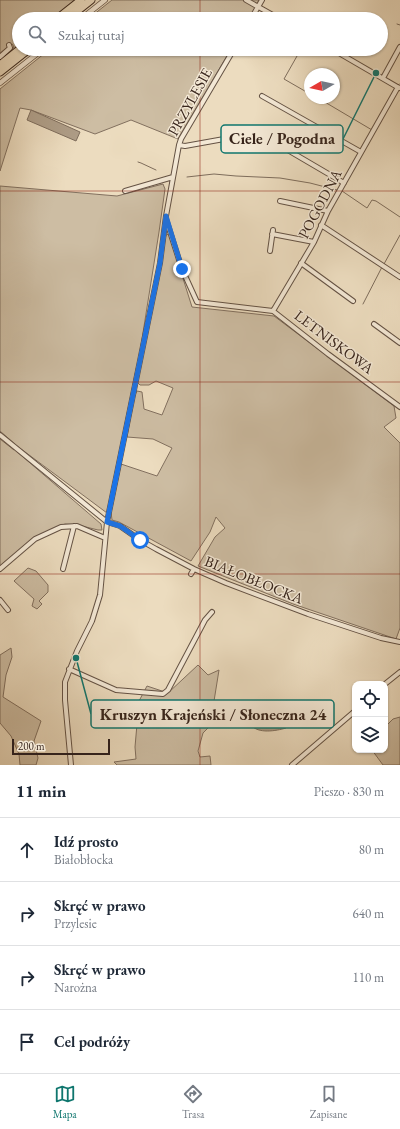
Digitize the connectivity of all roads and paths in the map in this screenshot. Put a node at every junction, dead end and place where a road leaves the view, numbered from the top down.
1 (81, 0) edge
2 (91, 0) edge
3 (105, 0) edge
4 (246, 0) edge
5 (262, 0) edge
6 (258, 7) junction
7 (66, 12) edge
8 (76, 12) edge
9 (90, 12) edge
10 (255, 12) edge
11 (267, 12) edge
12 (9, 45) dead end
13 (400, 47) edge
14 (12, 55) edge
15 (20, 56) edge
16 (34, 56) edge
17 (230, 56) edge
18 (344, 56) edge
19 (0, 57) edge
20 (0, 65) edge
21 (0, 72) edge
22 (383, 78) junction
23 (0, 83) edge
24 (399, 88) edge
25 (262, 96) dead end
26 (179, 144) junction
27 (361, 152) junction
28 (173, 177) junction
29 (344, 183) junction
30 (125, 191) dead end
31 (280, 201) dead end
32 (328, 211) junction
33 (166, 216) junction
34 (321, 225) junction
35 (314, 242) junction
36 (270, 251) dead end
37 (301, 262) junction
38 (400, 277) edge
39 (353, 301) dead end
40 (273, 310) junction
41 (374, 324) dead end
42 (400, 343) edge
43 (400, 407) edge
44 (0, 435) edge
45 (107, 522) junction
46 (74, 526) junction
47 (105, 538) junction
48 (63, 568) dead end
49 (194, 568) junction
50 (0, 569) edge
51 (191, 574) dead end
52 (0, 600) edge
53 (8, 610) dead end
54 (212, 612) dead end
55 (336, 623) junction
56 (332, 627) dead end
57 (400, 642) edge
58 (69, 669) junction
59 (400, 672) edge
60 (388, 682) edge
61 (352, 714) edge
62 (71, 765) edge
63 (292, 765) edge

1 - 7 highway
2 - 8 highway
3 - 9 street
4 - 6 street
5 - 6 street
6 - 10 street
6 - 11 street
12 - 19 street
13 - 22 street
14 - 20 highway
15 - 21 highway
16 - 23 street
17 - 26 street, PRZYLESIE
18 - 22 street
22 - 24 street
24 - 27 street, POGODNA
25 - 27 street
26 - 28 street, PRZYLESIE
26 - 29 street
27 - 29 street, POGODNA
28 - 30 street
28 - 33 street, PRZYLESIE
29 - 32 street, POGODNA
31 - 32 street
32 - 34 street, POGODNA
33 - 40 street
33 - 45 street, PRZYLESIE
34 - 35 street, POGODNA
34 - 38 street
35 - 36 street
35 - 37 street, POGODNA
37 - 39 street
37 - 40 street, POGODNA
40 - 43 street, LETNISKOWA
41 - 42 street
44 - 45 street, BIAŁOBŁOCKA
45 - 47 street, PRZYLESIE
45 - 49 street, BIAŁOBŁOCKA
46 - 47 street
46 - 48 street
46 - 50 street
47 - 58 street, PRZYLESIE
49 - 51 street
49 - 55 street, BIAŁOBŁOCKA
52 - 53 street
54 - 58 street
55 - 56 street
55 - 57 street, BIAŁOBŁOCKA
58 - 62 street, PRZYLESIE
59 - 60 street
61 - 63 street

